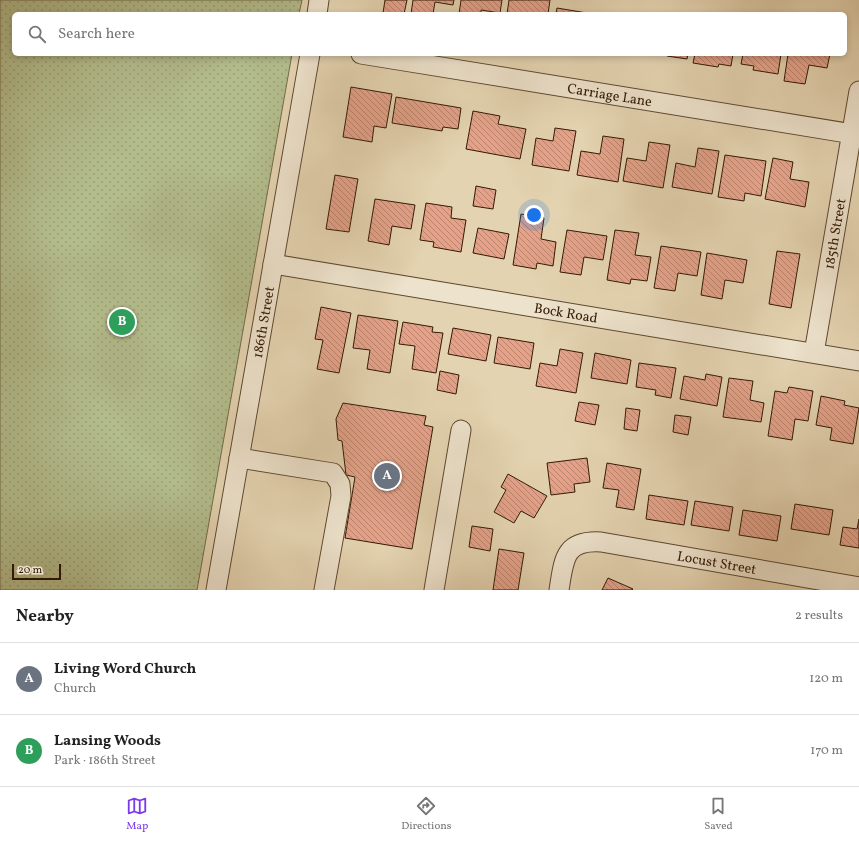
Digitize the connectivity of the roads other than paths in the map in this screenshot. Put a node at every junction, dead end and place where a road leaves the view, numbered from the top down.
1 (319, 0) edge
2 (317, 12) edge
3 (310, 56) edge
4 (373, 56) edge
5 (859, 90) edge
6 (855, 134) edge
7 (273, 264) junction
8 (814, 353) junction
9 (859, 361) edge
10 (461, 430) dead end
11 (238, 458) junction
12 (859, 587) edge
13 (216, 590) edge
14 (324, 590) edge
15 (434, 590) edge
16 (559, 590) edge

1 - 2 street
3 - 7 street, 186th Street
4 - 6 street, Carriage Lane
5 - 6 street, 185th Street
6 - 8 street, 185th Street
7 - 8 street, Bock Road
7 - 11 street, 186th Street
8 - 9 street, Bock Road
10 - 15 street
11 - 13 street, 186th Street
11 - 14 street
12 - 16 street, Locust Street

